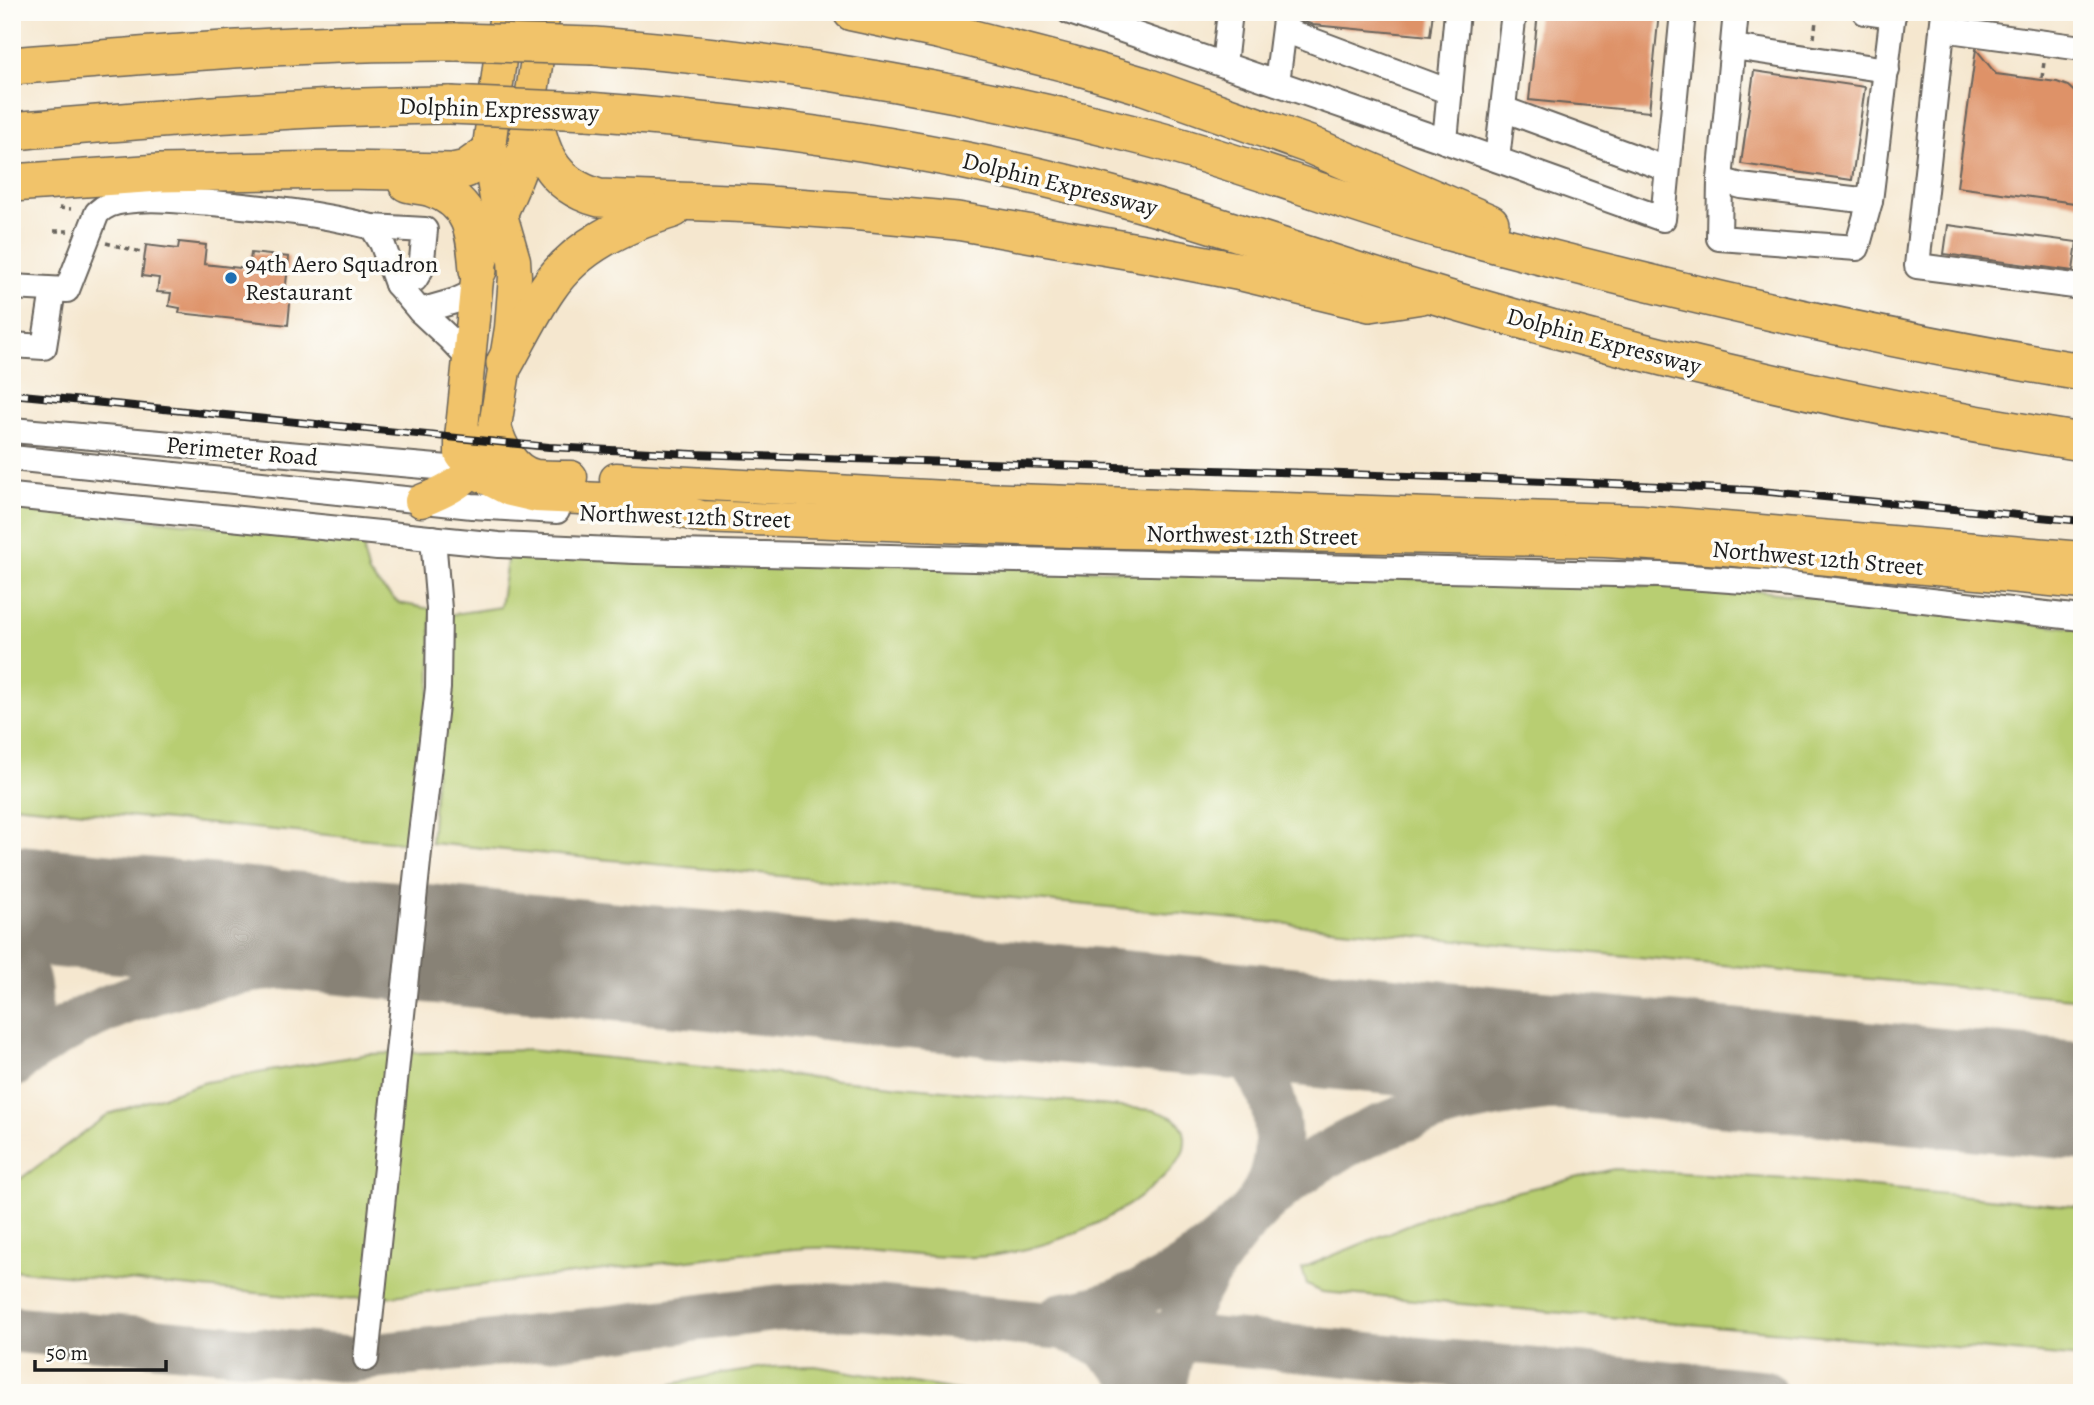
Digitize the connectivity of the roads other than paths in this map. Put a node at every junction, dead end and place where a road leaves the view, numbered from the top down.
1 (506, 12) edge
2 (544, 12) edge
3 (852, 12) edge
4 (1070, 12) edge
5 (1457, 12) edge
6 (1514, 12) edge
7 (1683, 12) edge
8 (1736, 12) edge
9 (1865, 12) edge
10 (1228, 13) edge
11 (1893, 14) edge
12 (1285, 21) edge
13 (1943, 21) edge
14 (1733, 47) junction
15 (2082, 48) edge
16 (1224, 64) junction
17 (12, 66) edge
18 (1887, 70) junction
19 (1277, 83) junction
20 (1450, 92) junction
21 (531, 104) junction
22 (1503, 109) junction
23 (12, 131) edge
24 (1445, 141) junction
25 (490, 152) junction
26 (1497, 159) junction
27 (1667, 169) junction
28 (380, 171) junction
29 (1720, 180) junction
30 (12, 183) edge
31 (1870, 201) junction
32 (699, 202) junction
33 (500, 215) junction
34 (372, 227) junction
35 (1597, 269) junction
36 (476, 281) junction
37 (397, 284) junction
38 (12, 287) edge
39 (2082, 287) edge
40 (53, 290) junction
41 (1430, 294) junction
42 (420, 311) junction
43 (12, 345) edge
44 (469, 359) junction
45 (505, 363) junction
46 (2082, 372) edge
47 (495, 426) junction
48 (12, 430) edge
49 (2082, 442) edge
50 (12, 458) edge
51 (473, 471) junction
52 (533, 475) junction
53 (12, 496) edge
54 (422, 501) junction
55 (701, 517) junction
56 (433, 538) junction
57 (2082, 558) edge
58 (2082, 583) edge
59 (2082, 618) edge
60 (366, 1359) dead end

1 - 25 main road
2 - 21 main road
3 - 35 highway
4 - 16 street
5 - 20 street
6 - 22 street
7 - 27 street
8 - 14 street
9 - 11 street
10 - 16 street
11 - 18 street
12 - 19 street
12 - 20 street
13 - 15 street
13 - 39 street
14 - 18 street
14 - 29 street
16 - 19 street
17 - 35 highway, bridge
18 - 31 street
19 - 24 street
20 - 24 street
21 - 32 highway
21 - 33 main road
22 - 26 street
22 - 27 street
23 - 41 highway, Dolphin Expressway, bridge
24 - 26 street
25 - 28 highway
25 - 33 main road
26 - 27 street
28 - 30 highway
28 - 36 highway
29 - 31 street
29 - 31 street
32 - 41 highway
32 - 45 highway
33 - 36 main road
33 - 45 main road
34 - 37 street
34 - 37 street
34 - 40 street
35 - 46 highway
36 - 42 street
36 - 44 main road
37 - 42 street
38 - 40 street
40 - 43 street
41 - 49 highway, Dolphin Expressway
42 - 44 street
44 - 51 main road
45 - 47 main road
47 - 51 main road
47 - 52 main road
48 - 51 street, Perimeter Road
50 - 54 street, Perimeter Road
51 - 52 street, Northwest 12th Street
51 - 54 main road
51 - 55 main road
52 - 57 main road, Northwest 12th Street
53 - 56 street
54 - 55 street, Northwest 12th Street
55 - 58 main road, Northwest 12th Street
56 - 59 street
56 - 60 street

